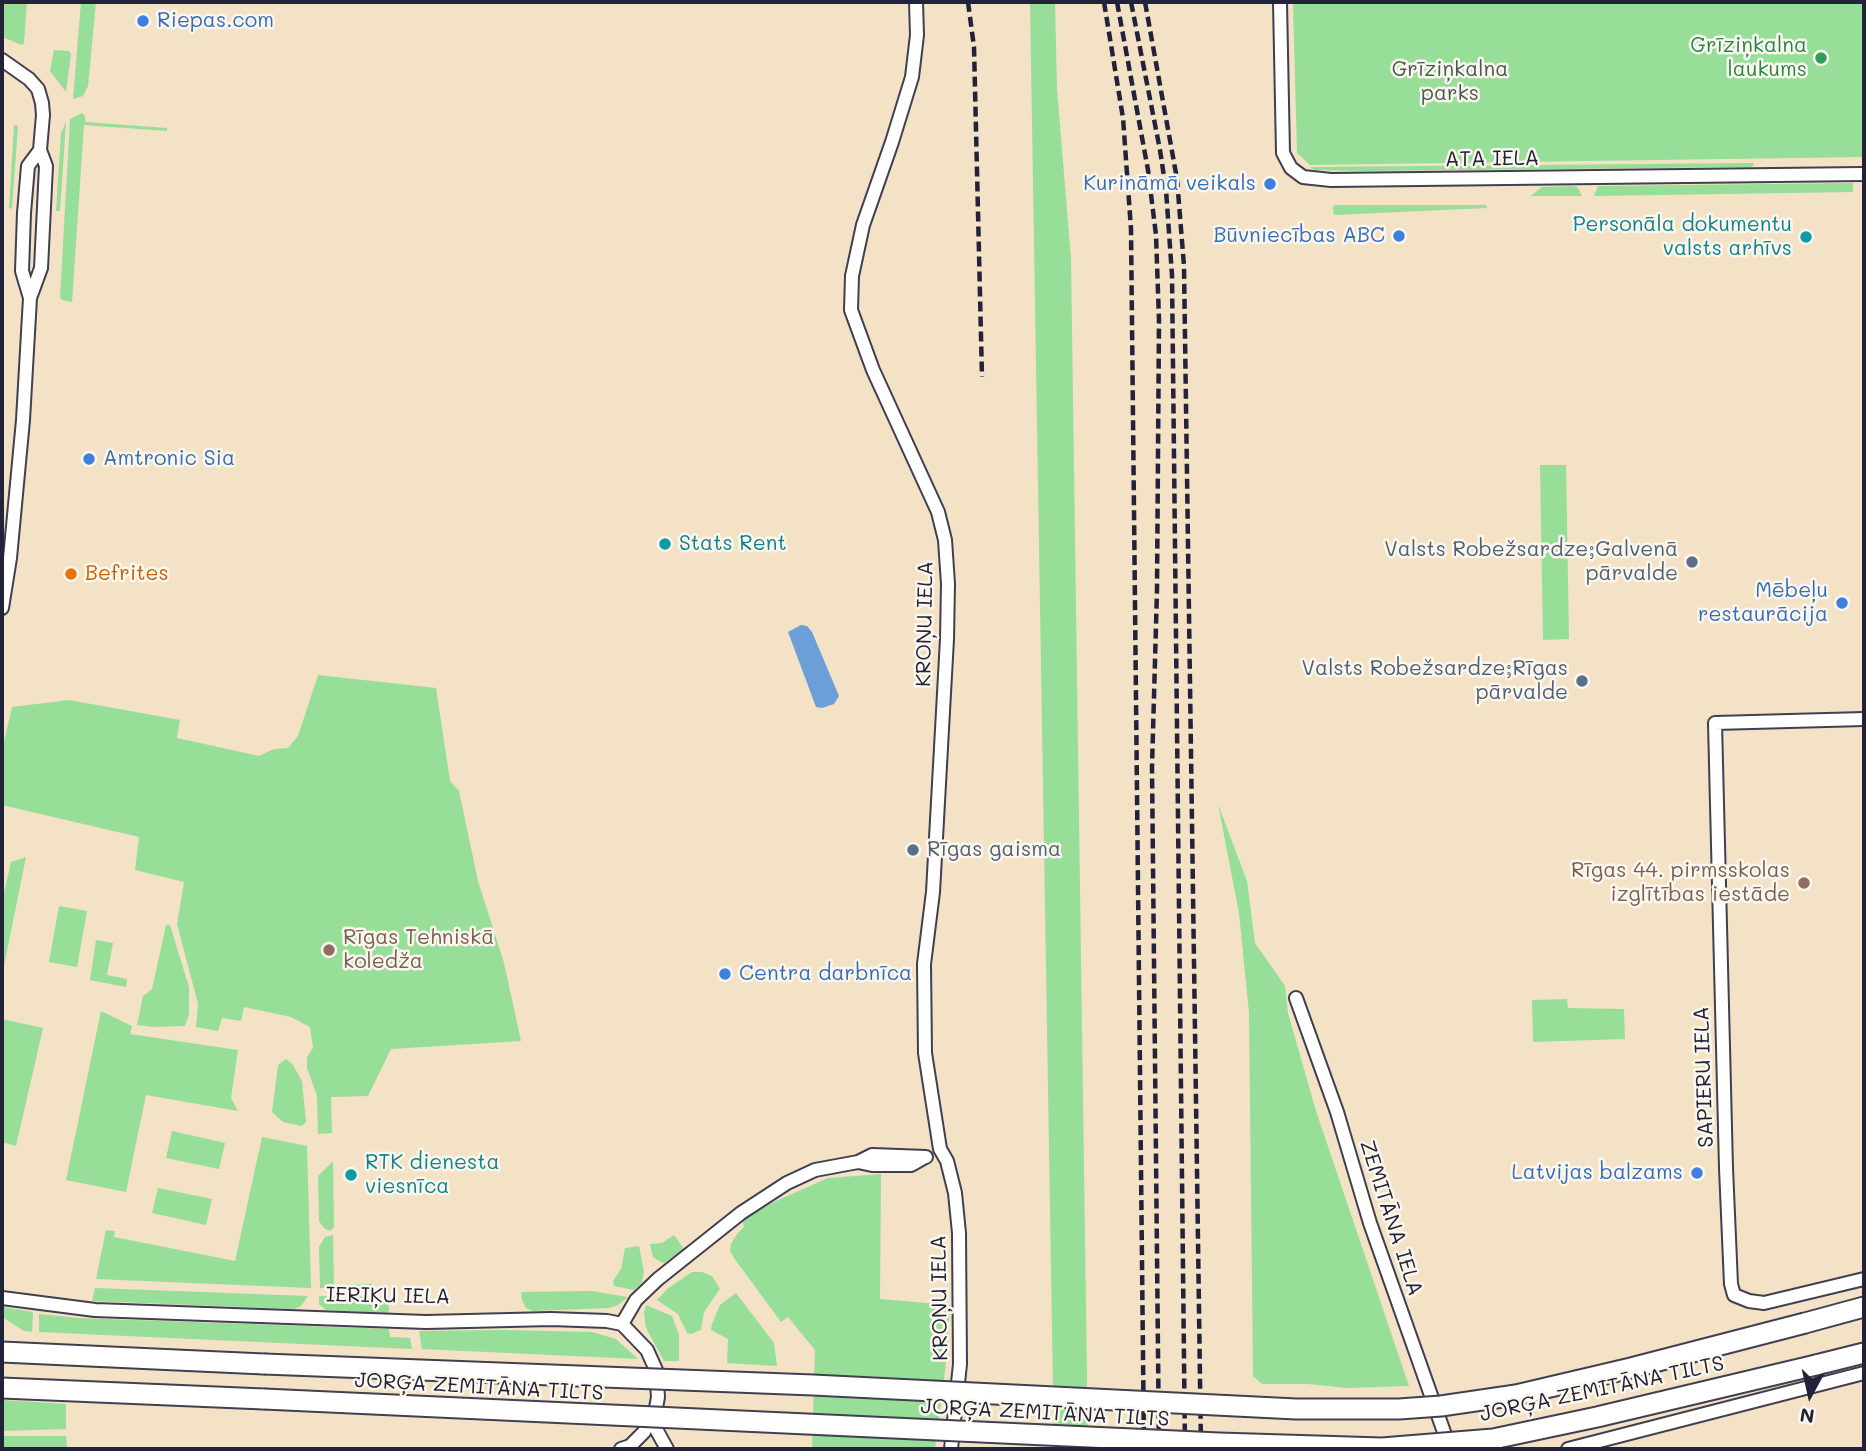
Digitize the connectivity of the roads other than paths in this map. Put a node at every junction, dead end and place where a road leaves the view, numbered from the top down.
1 (916, 2) edge
2 (1280, 2) edge
3 (2, 60) edge
4 (40, 150) junction
5 (1864, 174) edge
6 (30, 298) junction
7 (2, 601) edge
8 (1864, 719) edge
9 (1296, 998) dead end
10 (940, 1149) junction
11 (1864, 1279) edge
12 (2, 1298) edge
13 (1864, 1307) edge
14 (622, 1324) junction
15 (2, 1352) edge
16 (1864, 1353) edge
17 (1864, 1373) edge
18 (2, 1388) edge
19 (651, 1420) junction
20 (626, 1448) edge
21 (645, 1449) edge
22 (667, 1449) edge
23 (951, 1449) edge
24 (1450, 1449) edge
25 (1568, 1449) edge

1 - 10 street, KROŅU IELA
2 - 5 street, ATA IELA
3 - 4 street
4 - 6 street
4 - 6 street
6 - 7 street
8 - 11 street, SAPIERU IELA
9 - 24 street, ZEMITĀNA IELA
10 - 14 street
10 - 23 street, KROŅU IELA
12 - 14 street, IERIĶU IELA
13 - 15 main road, JORĢA ZEMITĀNA TILTS, bridge
14 - 19 street
16 - 18 main road, JORĢA ZEMITĀNA TILTS, bridge
17 - 25 street
19 - 20 street
19 - 22 street
20 - 21 street

